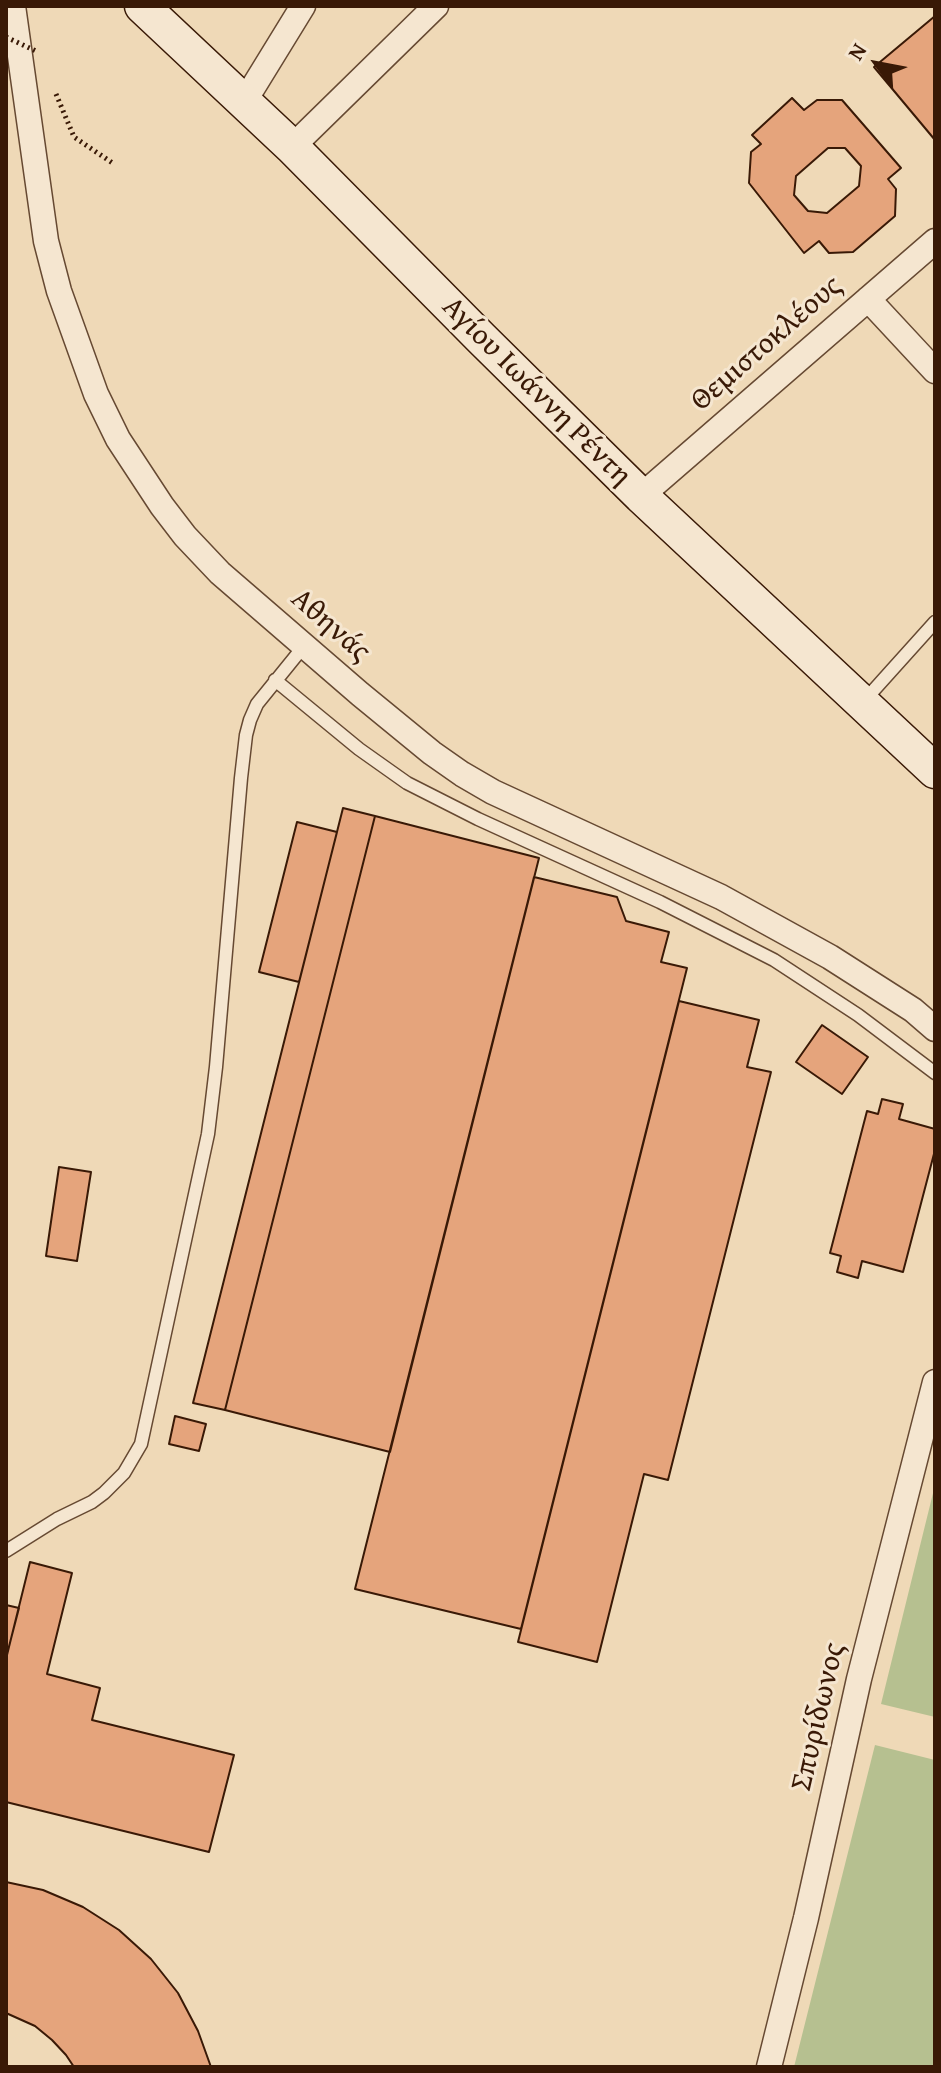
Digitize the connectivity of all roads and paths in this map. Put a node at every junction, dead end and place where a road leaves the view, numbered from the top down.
1 (13, 6) edge
2 (142, 6) edge
3 (303, 6) edge
4 (436, 6) edge
5 (6, 37) edge
6 (38, 52) dead end
7 (244, 102) junction
8 (74, 137) dead end
9 (292, 147) junction
10 (114, 164) dead end
11 (935, 241) edge
12 (868, 299) junction
13 (935, 371) edge
14 (641, 496) junction
15 (935, 622) edge
16 (304, 646) junction
17 (275, 680) junction
18 (862, 703) junction
19 (935, 771) edge
20 (935, 1029) edge
21 (935, 1073) edge
22 (935, 1382) edge
23 (6, 1551) edge
24 (769, 2067) edge

1 - 16 street, Αθηνάς
2 - 7 street, Αγίου Ιωάννη Ρέντη
3 - 7 street
4 - 9 street
5 - 6 path, bridge
7 - 9 street, Αγίου Ιωάννη Ρέντη
8 - 10 path
9 - 14 street, Αγίου Ιωάννη Ρέντη
11 - 12 street, Θεμιστοκλέους
12 - 13 street
12 - 14 street, Θεμιστοκλέους
14 - 18 street, Αγίου Ιωάννη Ρέντη
15 - 18 lane
16 - 17 lane
16 - 20 street, Αθηνάς
17 - 21 lane
17 - 23 lane
18 - 19 street, Αγίου Ιωάννη Ρέντη
22 - 24 street, Σπυρίδωνος

